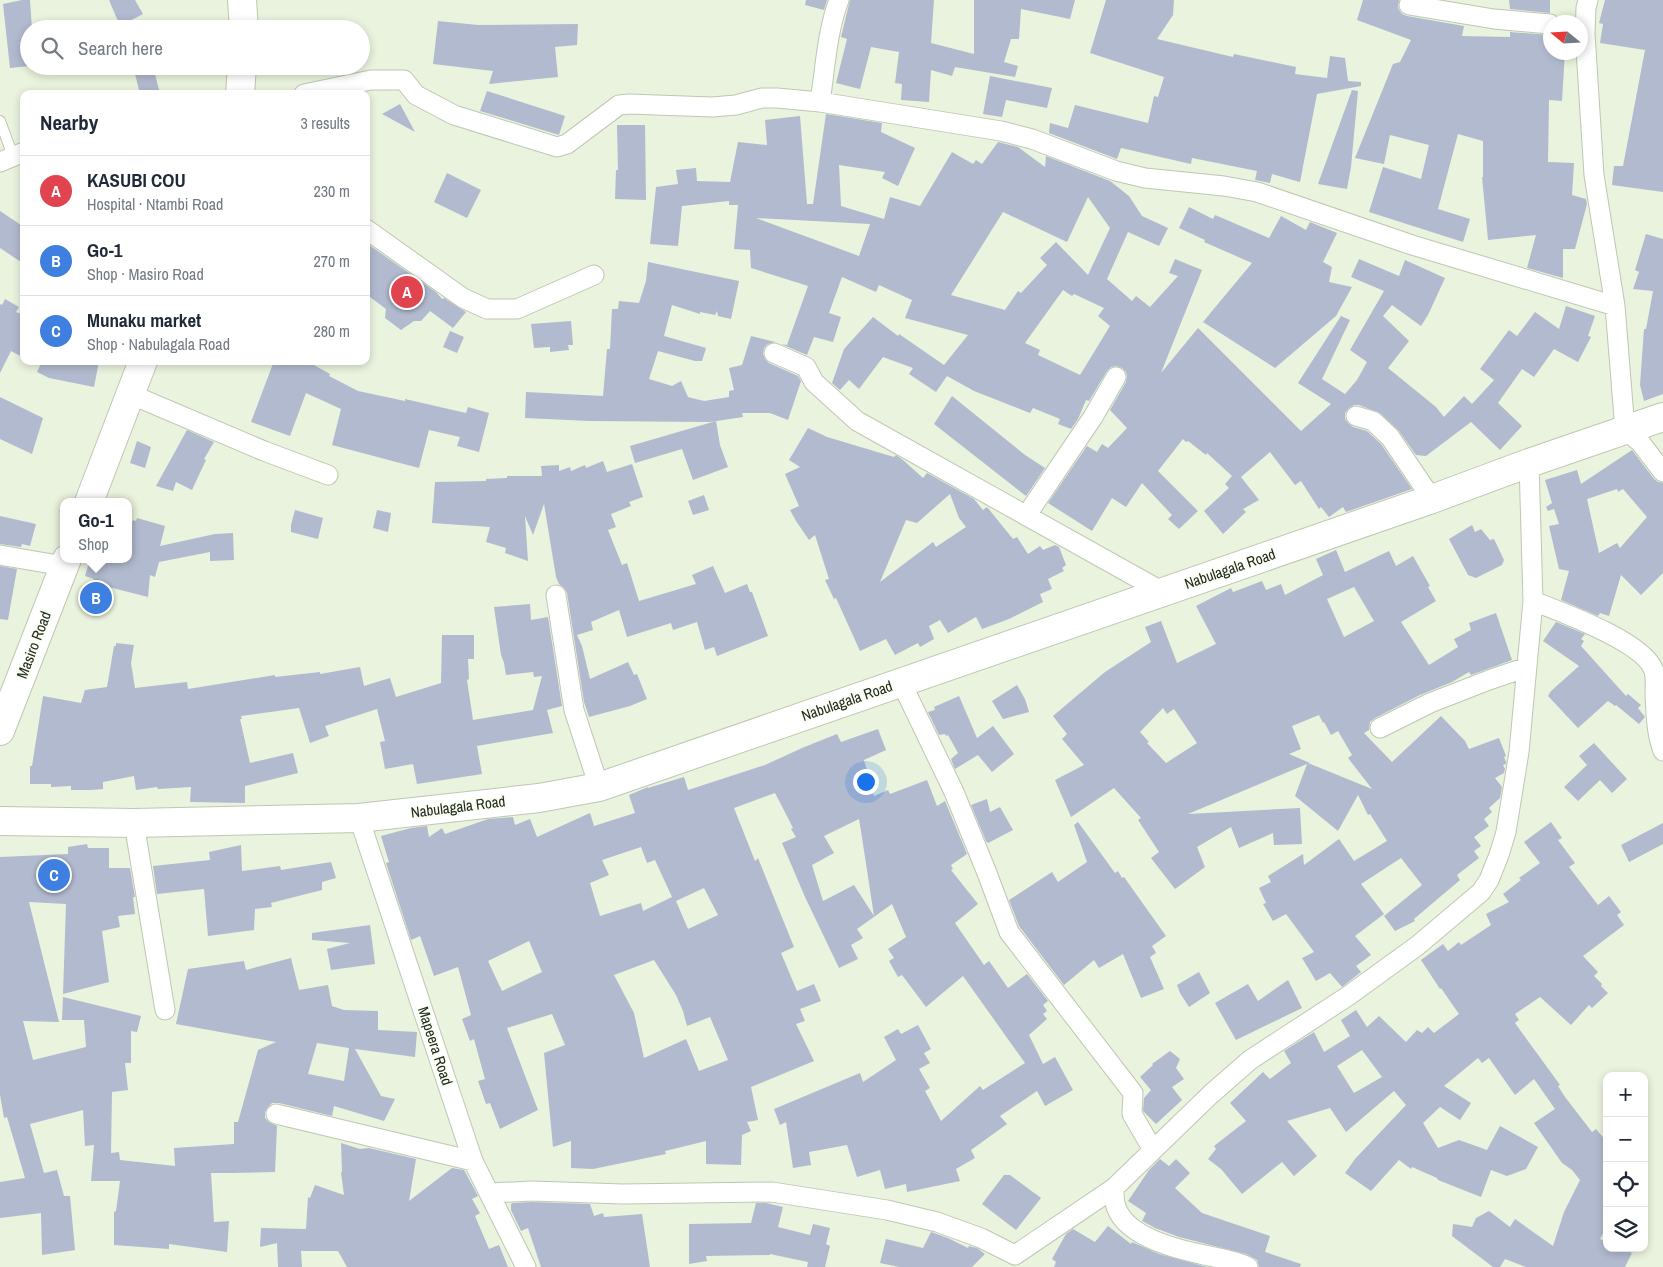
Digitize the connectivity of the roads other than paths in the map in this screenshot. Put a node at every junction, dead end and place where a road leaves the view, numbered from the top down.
1 (242, 0) edge
2 (839, 0) edge
3 (1588, 0) edge
4 (1409, 5) dead end
5 (1585, 15) edge
6 (243, 20) edge
7 (1543, 23) edge
8 (1586, 60) edge
9 (241, 75) edge
10 (240, 90) edge
11 (323, 90) edge
12 (820, 102) junction
13 (0, 122) edge
14 (12, 157) edge
15 (370, 232) edge
16 (594, 275) dead end
17 (1615, 306) junction
18 (774, 353) dead end
19 (141, 365) edge
20 (1116, 377) dead end
21 (130, 394) junction
22 (1356, 416) dead end
23 (1663, 417) edge
24 (1625, 430) junction
25 (1529, 463) junction
26 (1663, 472) edge
27 (328, 476) dead end
28 (91, 498) edge
29 (1432, 499) junction
30 (1026, 516) junction
31 (0, 554) edge
32 (60, 562) edge
33 (66, 563) edge
34 (1163, 592) junction
35 (556, 595) dead end
36 (1533, 601) junction
37 (1527, 668) junction
38 (902, 682) junction
39 (1380, 728) dead end
40 (0, 731) edge
41 (1663, 751) edge
42 (599, 787) junction
43 (359, 818) junction
44 (0, 821) edge
45 (134, 823) junction
46 (165, 1010) dead end
47 (276, 1114) dead end
48 (1153, 1150) junction
49 (473, 1161) junction
50 (1114, 1188) junction
51 (490, 1193) junction
52 (1015, 1261) edge
53 (526, 1267) edge
54 (1248, 1267) edge

1 - 6 street
2 - 12 street
3 - 5 street
4 - 7 street
8 - 17 street
9 - 10 street
11 - 12 street
12 - 17 street
13 - 14 lane
15 - 16 street
17 - 24 street
18 - 30 street
19 - 21 street
20 - 30 street
21 - 27 street
21 - 28 street
22 - 29 street
23 - 24 street, Nabulagala Road
24 - 25 street, Nabulagala Road
24 - 26 street
25 - 29 street, Nabulagala Road
25 - 36 street
29 - 34 street, Nabulagala Road
30 - 34 street
31 - 32 street
33 - 40 street, Masiro Road
34 - 38 street, Nabulagala Road
35 - 42 street
36 - 37 street
36 - 41 street
37 - 39 street
37 - 48 street
38 - 42 street, Nabulagala Road
38 - 48 street
42 - 43 street, Nabulagala Road
43 - 45 street, Nabulagala Road
43 - 49 street, Mapeera Road
44 - 45 street, Nabulagala Road
45 - 46 street
47 - 49 street
48 - 50 street
49 - 51 street, Mapeera Road
50 - 52 street
50 - 54 street
51 - 52 street
51 - 53 street, Mapeera Road

